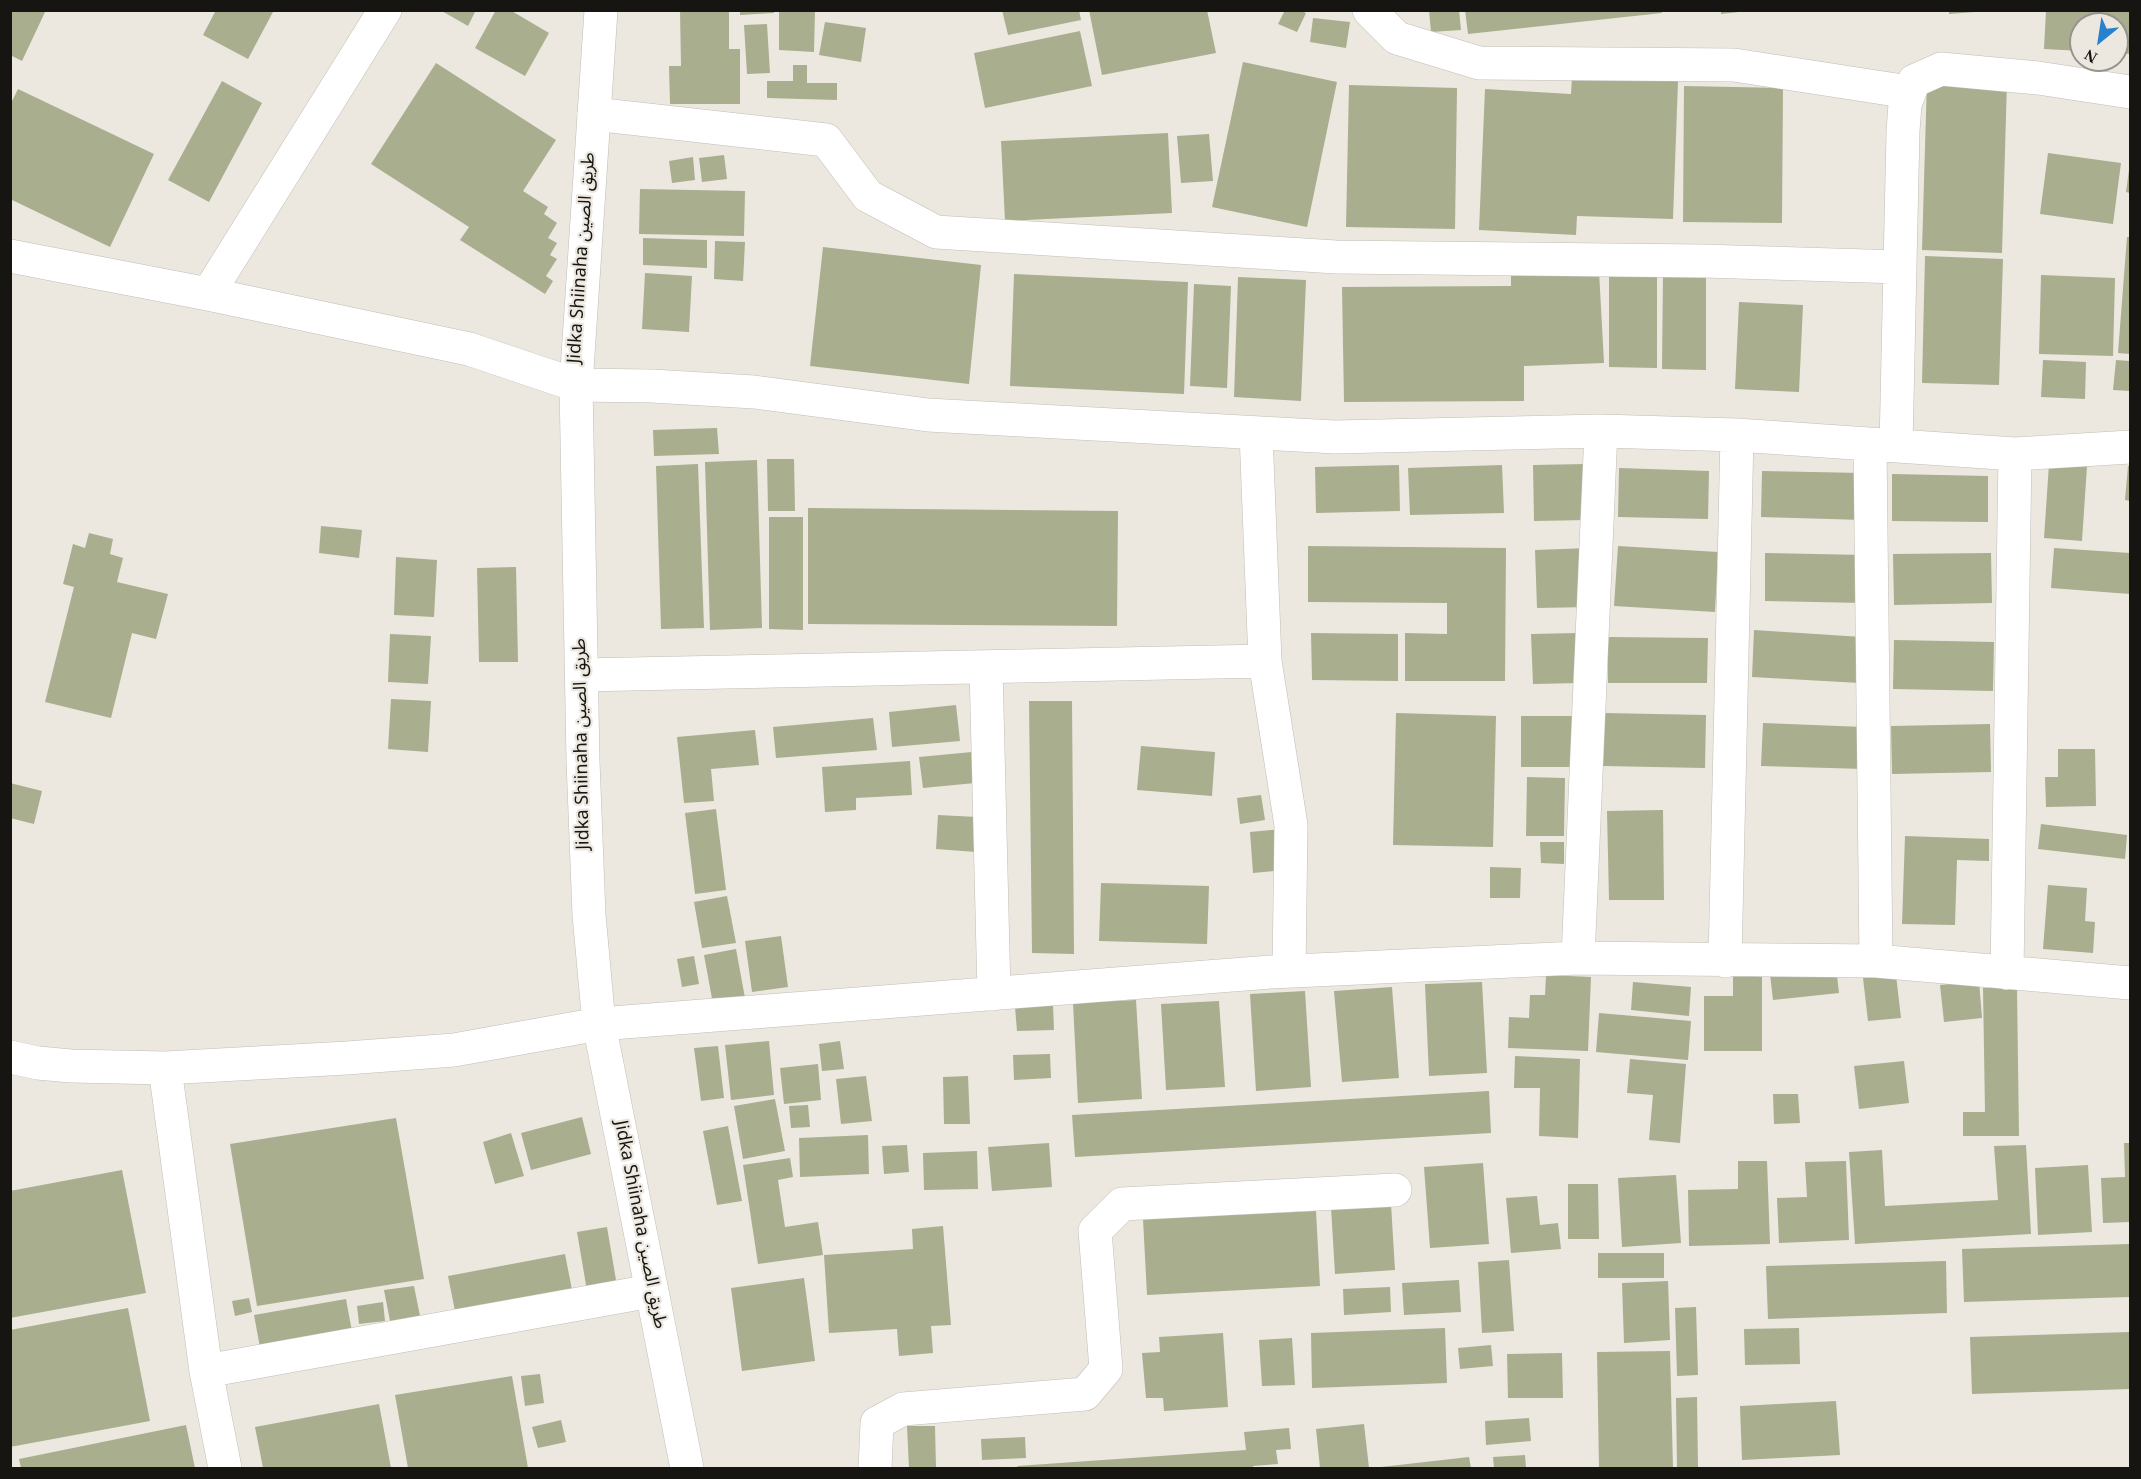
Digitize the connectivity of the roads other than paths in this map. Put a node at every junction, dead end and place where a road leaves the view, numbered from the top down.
1 (385, 10) edge
2 (601, 10) edge
3 (1369, 10) edge
4 (1909, 92) junction
5 (2130, 92) edge
6 (594, 114) junction
7 (10, 256) edge
8 (1900, 267) junction
9 (208, 294) junction
10 (576, 385) junction
11 (1601, 431) junction
12 (1256, 433) junction
13 (1737, 435) junction
14 (1883, 445) junction
15 (2130, 447) edge
16 (2015, 454) junction
17 (1265, 661) junction
18 (986, 667) junction
19 (582, 675) junction
20 (1578, 958) junction
21 (1725, 961) junction
22 (1876, 961) junction
23 (1290, 971) junction
24 (2007, 973) junction
25 (2130, 983) edge
26 (994, 994) junction
27 (599, 1024) junction
28 (20, 1062) edge
29 (165, 1068) junction
30 (1395, 1190) dead end
31 (651, 1291) junction
32 (206, 1371) junction
33 (225, 1468) edge
34 (687, 1468) edge
35 (875, 1468) edge

1 - 9 street
2 - 6 street, Jidka Shiinaha طريق الصين
3 - 4 street
4 - 5 street
4 - 8 street
6 - 8 street
6 - 10 street, Jidka Shiinaha طريق الصين
7 - 9 street
8 - 14 street
9 - 10 street
10 - 12 street
10 - 19 street, Jidka Shiinaha طريق الصين
11 - 12 street
11 - 13 street
11 - 20 street
12 - 17 street
13 - 14 street
13 - 21 street
14 - 16 street
14 - 22 street
15 - 16 street
16 - 24 street
17 - 18 street
17 - 23 street
18 - 19 street
18 - 26 street
19 - 27 street, Jidka Shiinaha طريق الصين
20 - 21 street
20 - 23 street
21 - 22 street
22 - 24 street
23 - 26 street
24 - 25 street
26 - 27 street
27 - 29 street
27 - 31 street, Jidka Shiinaha طريق الصين
28 - 29 street
29 - 32 street
30 - 35 street
31 - 32 street
31 - 34 street, Jidka Shiinaha طريق الصين
32 - 33 street

